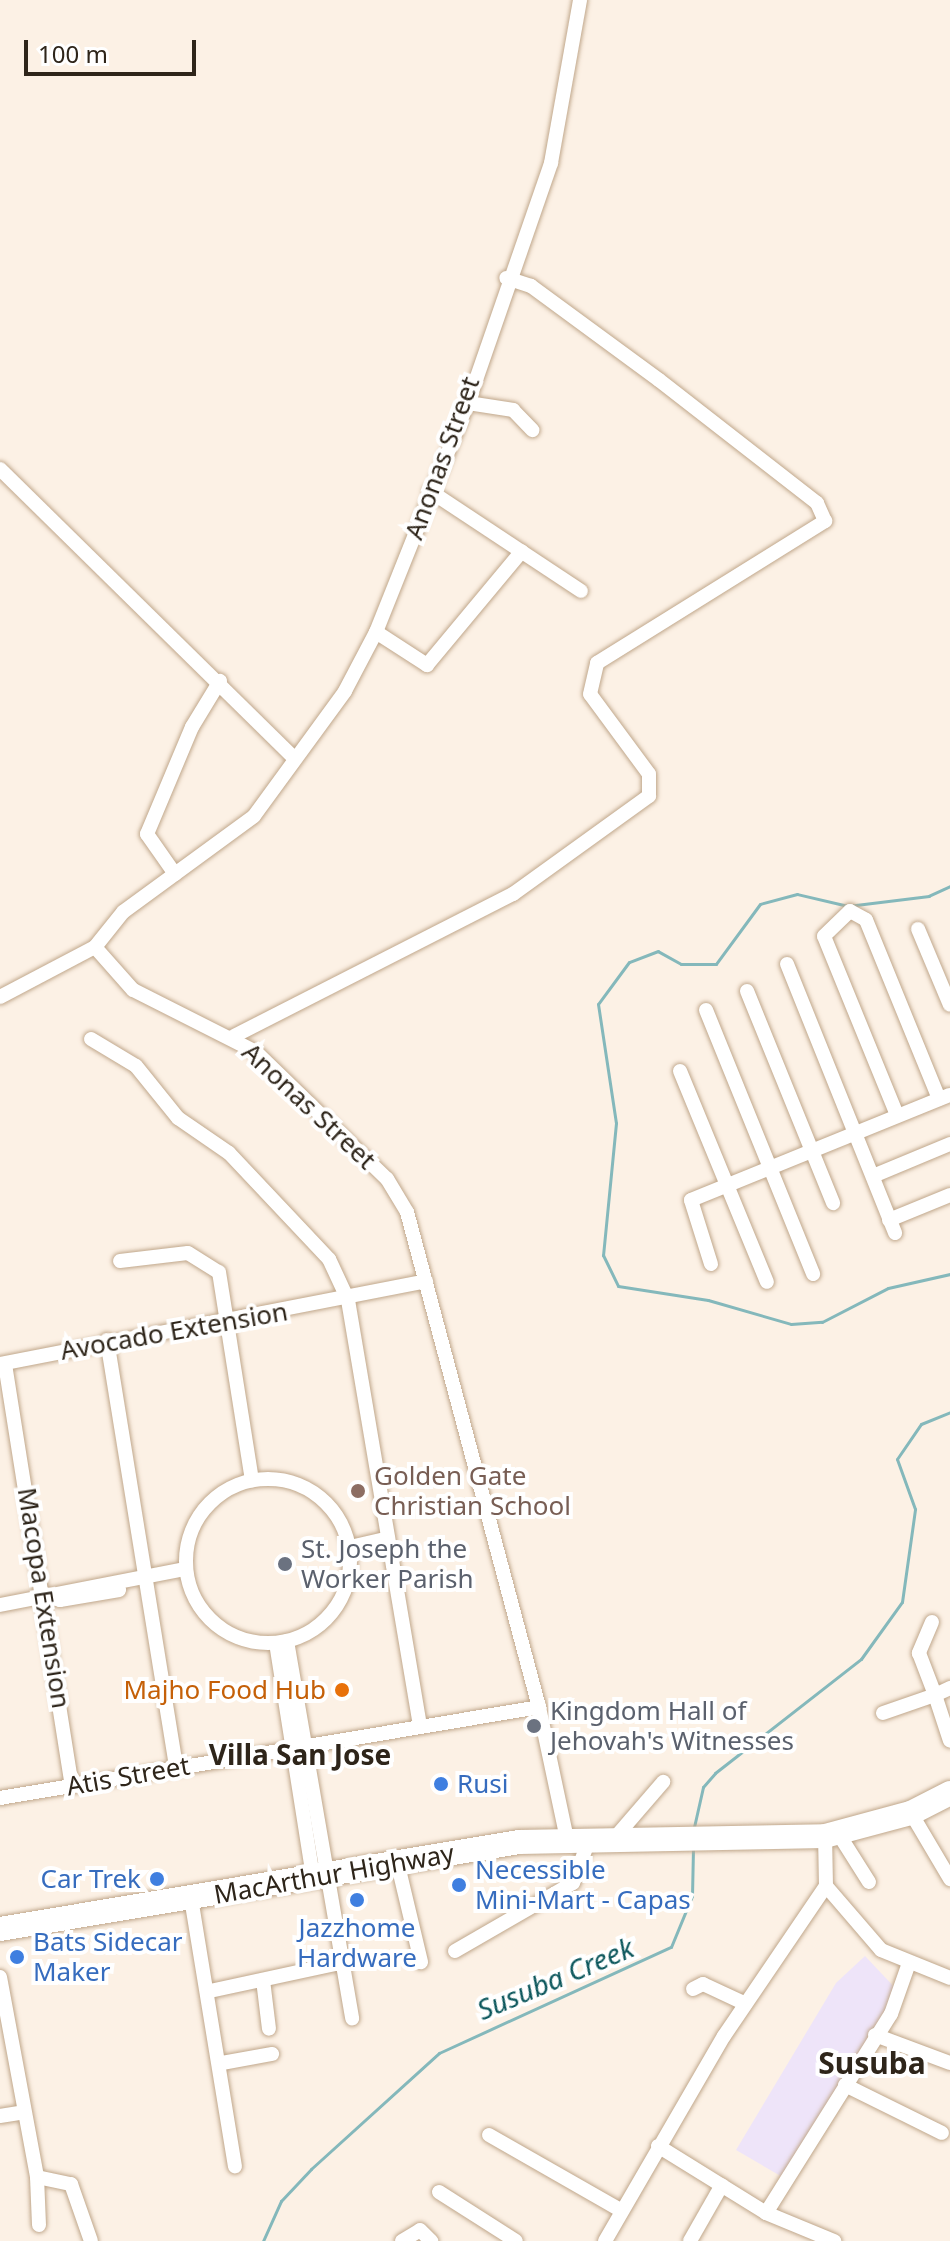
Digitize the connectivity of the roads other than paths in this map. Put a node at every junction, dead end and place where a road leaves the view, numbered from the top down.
1 (580, 0) edge
2 (506, 278) junction
3 (468, 403) junction
4 (532, 430) dead end
5 (0, 469) edge
6 (430, 491) junction
7 (522, 551) junction
8 (581, 591) dead end
9 (376, 632) junction
10 (220, 681) junction
11 (294, 758) junction
12 (175, 874) junction
13 (918, 929) dead end
14 (95, 947) junction
15 (787, 964) dead end
16 (747, 991) dead end
17 (0, 997) edge
18 (950, 1005) edge
19 (706, 1010) dead end
20 (234, 1036) junction
21 (91, 1039) dead end
22 (680, 1071) dead end
23 (945, 1097) edge
24 (897, 1115) junction
25 (853, 1133) junction
26 (950, 1144) edge
27 (811, 1151) junction
28 (769, 1170) junction
29 (873, 1176) junction
30 (727, 1187) junction
31 (950, 1195) edge
32 (833, 1203) dead end
33 (120, 1261) dead end
34 (711, 1264) dead end
35 (813, 1274) dead end
36 (426, 1281) junction
37 (767, 1282) dead end
38 (348, 1300) junction
39 (226, 1319) junction
40 (107, 1340) junction
41 (3, 1364) edge
42 (252, 1480) junction
43 (388, 1538) junction
44 (350, 1547) junction
45 (187, 1574) junction
46 (144, 1581) junction
47 (45, 1594) junction
48 (0, 1605) edge
49 (932, 1622) dead end
50 (282, 1642) junction
51 (950, 1688) edge
52 (935, 1695) junction
53 (539, 1707) junction
54 (883, 1713) dead end
55 (420, 1724) junction
56 (950, 1741) edge
57 (299, 1747) junction
58 (176, 1766) junction
59 (663, 1782) dead end
60 (72, 1785) junction
61 (950, 1793) edge
62 (0, 1798) edge
63 (911, 1813) junction
64 (832, 1835) junction
65 (590, 1840) junction
66 (397, 1861) junction
67 (320, 1876) junction
68 (950, 1879) edge
69 (869, 1882) dead end
70 (826, 1886) junction
71 (191, 1898) junction
72 (0, 1929) edge
73 (455, 1951) dead end
74 (421, 1962) dead end
75 (339, 1963) junction
76 (909, 1963) junction
77 (0, 1977) edge
78 (950, 1978) edge
79 (263, 1980) junction
80 (693, 1989) dead end
81 (210, 1991) junction
82 (746, 2004) junction
83 (352, 2018) dead end
84 (4, 2027) edge
85 (269, 2029) dead end
86 (875, 2035) junction
87 (272, 2054) dead end
88 (222, 2063) junction
89 (950, 2063) edge
90 (845, 2085) junction
91 (24, 2112) junction
92 (0, 2116) edge
93 (942, 2133) dead end
94 (489, 2135) dead end
95 (658, 2146) junction
96 (235, 2166) dead end
97 (37, 2177) junction
98 (722, 2185) junction
99 (439, 2192) dead end
100 (622, 2211) junction
101 (766, 2213) junction
102 (39, 2225) dead end
103 (91, 2241) edge
104 (402, 2241) edge
105 (431, 2241) edge
106 (516, 2241) edge
107 (605, 2241) edge
108 (690, 2241) edge
109 (834, 2241) edge

1 - 2 street, Anonas Street
2 - 3 street, Anonas Street
2 - 20 street
3 - 4 street
3 - 6 street, Anonas Street
5 - 10 street
6 - 7 street
6 - 9 street, Anonas Street
7 - 8 street
7 - 9 street
9 - 11 street, Anonas Street
10 - 11 street
10 - 12 street
11 - 12 street, Anonas Street
12 - 14 street, Anonas Street
13 - 18 street
14 - 17 street
14 - 20 street, Anonas Street
15 - 25 street
16 - 27 street
19 - 28 street
20 - 36 street, Anonas Street
21 - 38 street
22 - 30 street
23 - 24 street
23 - 24 street
24 - 25 street
25 - 27 street
25 - 29 street
26 - 29 street
27 - 28 street
27 - 32 street
28 - 30 street
28 - 35 street
29 - 31 street
30 - 34 street
30 - 37 street
33 - 39 street
36 - 38 street, Avocado Extension
36 - 53 street, Anonas Street
38 - 39 street, Avocado Extension
38 - 43 street
39 - 40 street, Avocado Extension
39 - 42 street
40 - 41 street, Avocado Extension
40 - 46 street
41 - 47 street, Macopa Extension
42 - 44 street
42 - 45 street
43 - 44 street
43 - 55 street
44 - 50 street
45 - 46 street
45 - 50 street
46 - 47 street
46 - 58 street
47 - 48 street
47 - 60 street, Macopa Extension
49 - 52 street
50 - 57 street
51 - 52 street
52 - 54 street
52 - 56 street
53 - 55 street, Atis Street
53 - 65 street, Anonas Street
55 - 57 street, Atis Street
57 - 58 street, Atis Street
57 - 67 street
58 - 60 street, Atis Street
59 - 65 street
60 - 62 street, Atis Street
61 - 63 highway, MacArthur Highway
63 - 64 highway, MacArthur Highway
63 - 68 street
64 - 65 highway, MacArthur Highway
64 - 69 street
64 - 70 street
65 - 66 highway, MacArthur Highway
65 - 73 street
66 - 67 highway, MacArthur Highway
66 - 74 street
67 - 71 highway, MacArthur Highway
67 - 75 street
70 - 76 street
70 - 82 street
71 - 72 highway, MacArthur Highway
71 - 81 street
75 - 79 street
75 - 83 street
76 - 78 street
76 - 86 street
77 - 84 street
79 - 81 street
79 - 85 street
80 - 82 street
81 - 88 street
82 - 95 street
84 - 91 street
86 - 89 street
86 - 90 street
87 - 88 street
88 - 96 street
90 - 93 street
90 - 101 street
91 - 92 street
91 - 97 street
94 - 100 street
95 - 98 street
95 - 100 street
97 - 102 street
97 - 103 street
98 - 101 street
98 - 108 street
99 - 106 street
100 - 107 street
101 - 109 street
104 - 105 street

